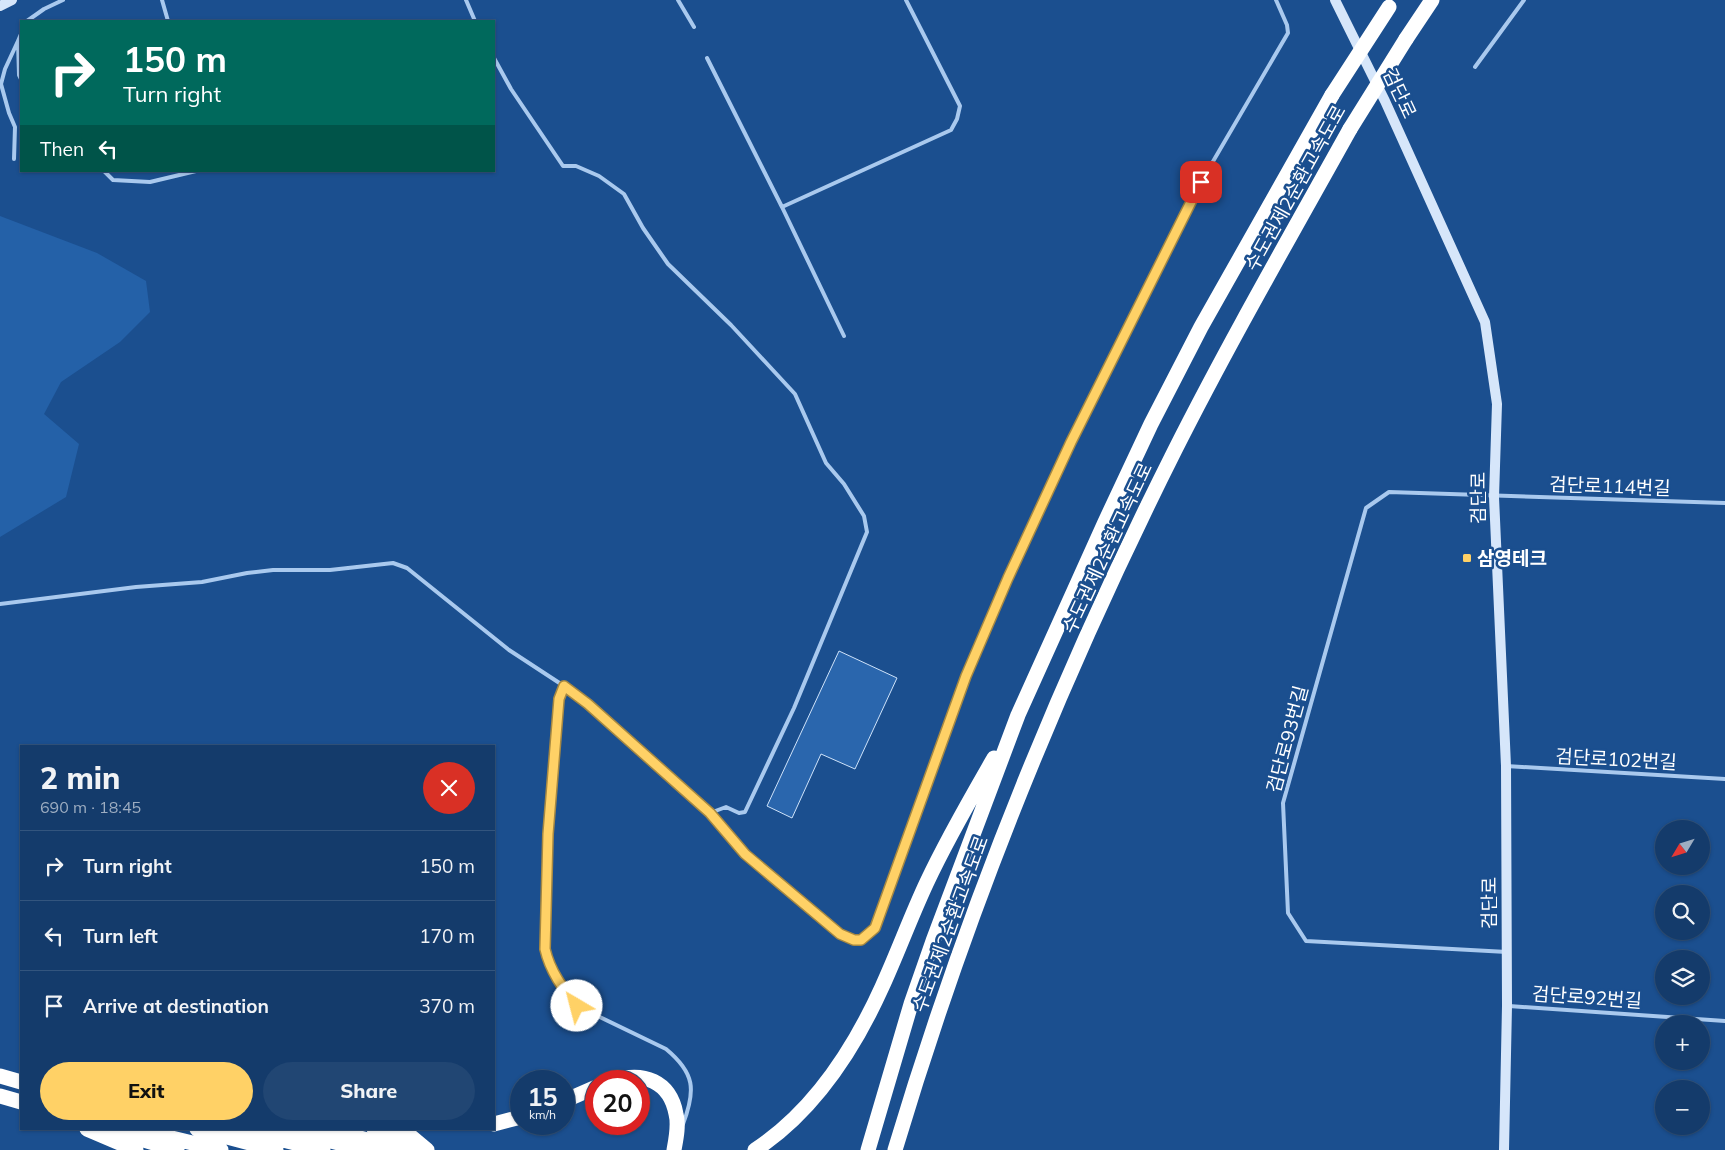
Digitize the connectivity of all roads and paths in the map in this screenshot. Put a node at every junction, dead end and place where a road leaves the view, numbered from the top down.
1 (12, 0) edge
2 (63, 0) edge
3 (162, 0) edge
4 (466, 0) edge
5 (678, 0) edge
6 (906, 0) edge
7 (1276, 0) edge
8 (1335, 0) edge
9 (1432, 0) edge
10 (1524, 0) edge
11 (1391, 3) edge
12 (0, 6) edge
13 (28, 20) edge
14 (168, 20) edge
15 (475, 20) edge
16 (694, 27) dead end
17 (20, 36) edge
18 (18, 41) junction
19 (707, 58) dead end
20 (495, 60) edge
21 (1475, 67) dead end
22 (20, 78) edge
23 (14, 159) dead end
24 (105, 172) edge
25 (192, 172) edge
26 (782, 207) junction
27 (844, 336) dead end
28 (1494, 496) junction
29 (1725, 503) edge
30 (0, 604) edge
31 (564, 686) junction
32 (1018, 715) junction
33 (1506, 766) junction
34 (1725, 779) edge
35 (710, 813) junction
36 (1506, 952) junction
37 (1507, 1006) junction
38 (1725, 1021) edge
39 (0, 1076) edge
40 (650, 1079) edge
41 (20, 1082) edge
42 (0, 1096) edge
43 (20, 1102) edge
44 (510, 1120) edge
45 (495, 1124) edge
46 (76, 1130) edge
47 (89, 1130) edge
48 (110, 1130) edge
49 (139, 1130) edge
50 (201, 1130) edge
51 (243, 1130) edge
52 (288, 1130) edge
53 (332, 1130) edge
54 (379, 1130) edge
55 (403, 1130) edge
56 (675, 1145) edge
57 (110, 1150) edge
58 (136, 1150) edge
59 (177, 1150) edge
60 (221, 1150) edge
61 (276, 1150) edge
62 (323, 1150) edge
63 (366, 1150) edge
64 (395, 1150) edge
65 (414, 1150) edge
66 (427, 1150) edge
67 (755, 1150) edge
68 (868, 1150) edge
69 (895, 1150) edge
70 (1504, 1150) edge

1 - 12 main road
2 - 13 lane
3 - 14 lane
4 - 15 lane
5 - 16 lane
6 - 26 lane
7 - 35 lane
8 - 28 main road, 검단로
9 - 69 highway, 수도권제2순환고속도로, bridge
10 - 21 lane
11 - 32 highway, 수도권제2순환고속도로, bridge
17 - 18 lane
18 - 22 lane
18 - 23 lane
19 - 26 lane
20 - 35 lane
24 - 25 lane
26 - 27 lane
28 - 29 lane, 검단로114번길
28 - 33 main road, 검단로
28 - 36 lane, 검단로93번길
30 - 31 lane
31 - 35 lane
31 - 56 lane
32 - 67 highway
32 - 68 highway, 수도권제2순환고속도로
33 - 34 lane, 검단로102번길
33 - 36 main road, 검단로
36 - 37 main road, 검단로
37 - 38 lane, 검단로92번길
37 - 70 main road, 검단로
39 - 41 highway
40 - 56 highway
42 - 43 highway
44 - 45 highway
46 - 57 highway
47 - 58 highway
48 - 59 highway
49 - 60 highway
50 - 61 highway
51 - 62 highway
52 - 63 highway
53 - 64 highway
54 - 65 highway
55 - 66 highway

